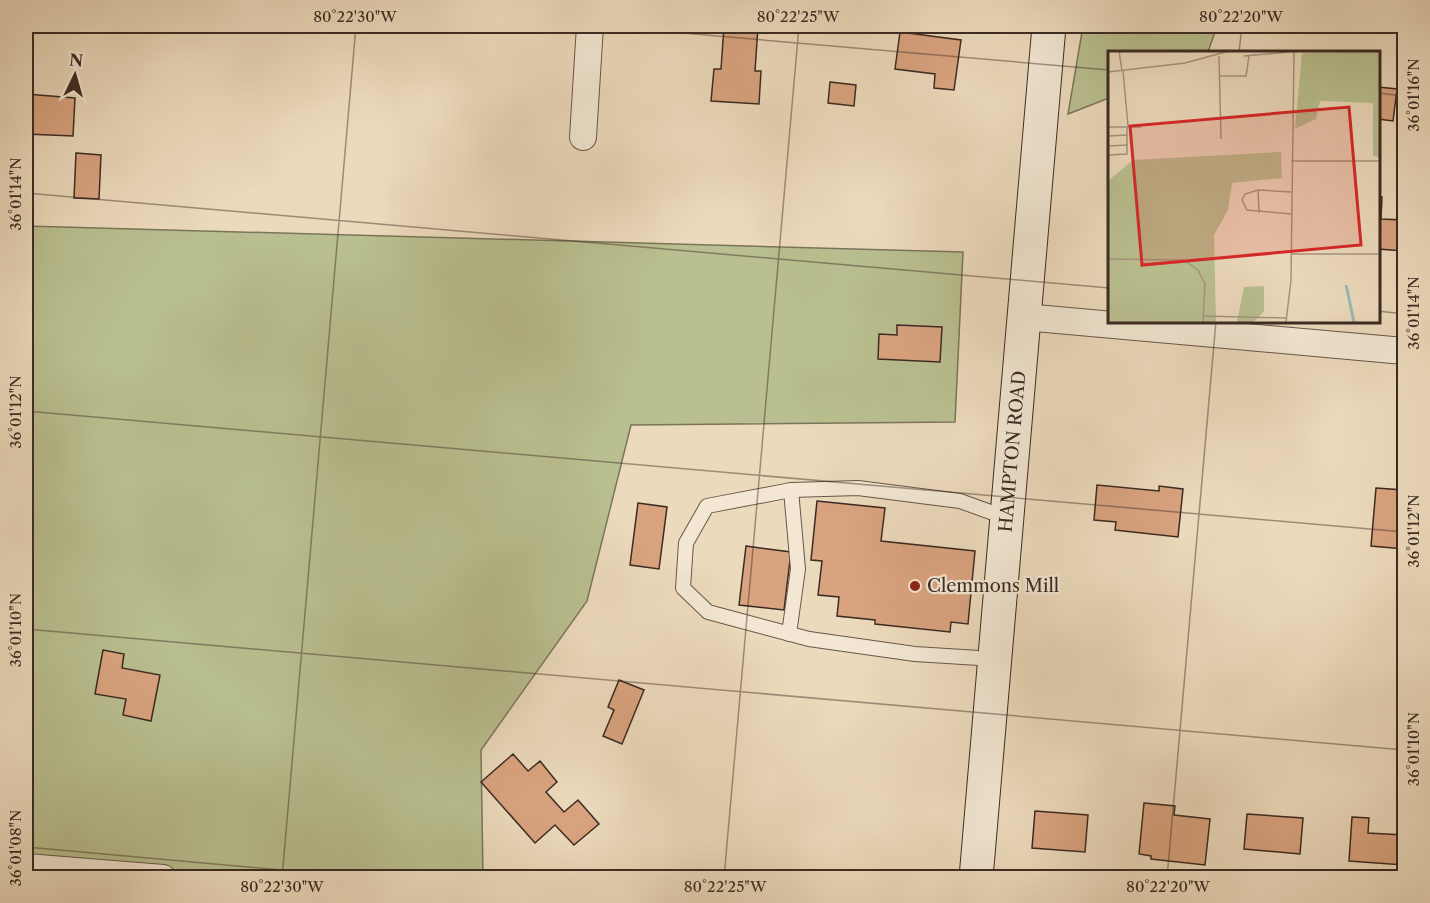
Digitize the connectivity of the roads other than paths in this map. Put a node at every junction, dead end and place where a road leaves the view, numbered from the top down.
1 (590, 26) edge
2 (1049, 26) edge
3 (583, 137) dead end
4 (1024, 317) junction
5 (1404, 351) edge
6 (790, 489) junction
7 (1007, 518) junction
8 (789, 634) junction
9 (995, 658) junction
10 (26, 867) edge
11 (163, 878) edge
12 (976, 878) edge

1 - 3 street
2 - 4 main road, HAMPTON ROAD
4 - 5 street
4 - 7 main road, HAMPTON ROAD
6 - 7 lane
6 - 8 lane
6 - 8 lane
7 - 9 main road, HAMPTON ROAD
8 - 9 lane
9 - 12 main road, HAMPTON ROAD
10 - 11 street

